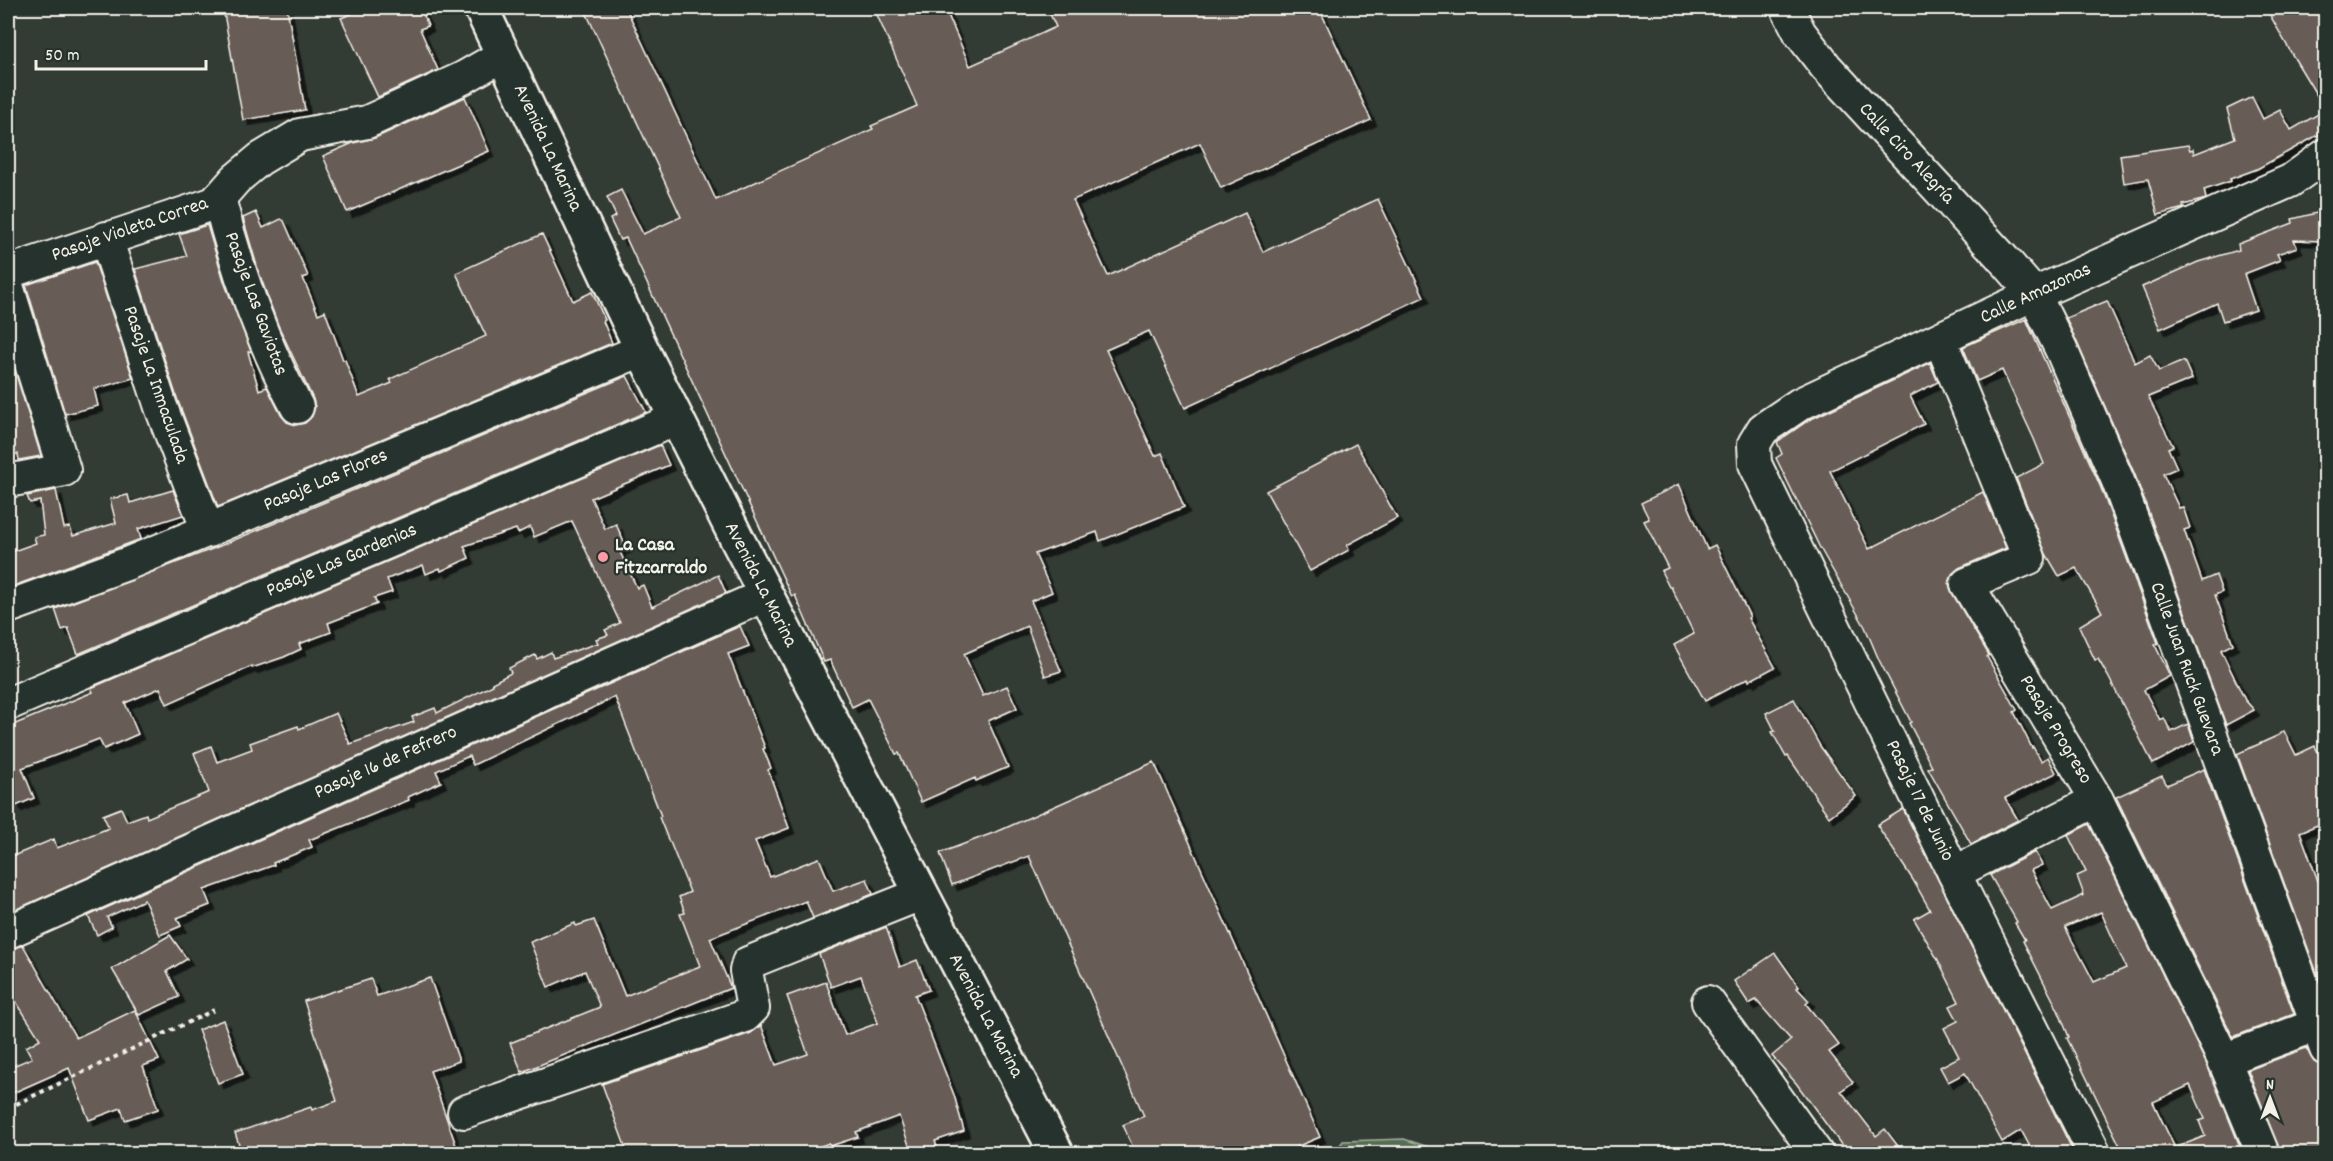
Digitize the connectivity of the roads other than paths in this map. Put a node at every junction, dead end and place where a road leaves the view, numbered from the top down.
1 (481, 8) edge
2 (1787, 8) edge
3 (503, 56) junction
4 (2325, 155) edge
5 (2290, 181) junction
6 (2325, 188) edge
7 (219, 198) junction
8 (106, 238) junction
9 (8, 272) edge
10 (8, 289) edge
11 (2034, 294) junction
12 (1940, 339) junction
13 (642, 350) junction
14 (297, 407) dead end
15 (676, 419) junction
16 (1754, 444) joint
17 (8, 481) edge
18 (208, 531) junction
19 (765, 595) junction
20 (8, 607) edge
21 (8, 704) edge
22 (2097, 800) junction
23 (1954, 873) junction
24 (921, 894) junction
25 (8, 932) edge
26 (1708, 1002) dead end
27 (2321, 1037) edge
28 (2224, 1060) junction
29 (464, 1112) dead end
30 (1057, 1154) edge
31 (1817, 1154) edge
32 (2095, 1154) edge
33 (2263, 1154) edge

1 - 3 main road, Avenida La Marina
2 - 11 street, Calle Ciro Alegría
3 - 7 street, Pasaje Violeta Correa
3 - 13 main road, Avenida La Marina
4 - 5 street, Calle Amazonas
5 - 6 street
5 - 11 street, Calle Amazonas
7 - 8 street, Pasaje Violeta Correa
7 - 14 street, Pasaje Las Gaviotas
8 - 9 street, Pasaje Violeta Correa
8 - 18 street, Pasaje La Inmaculada
10 - 17 street
11 - 12 street, Calle Amazonas
11 - 27 street, Calle Juan Ruck Guevara
12 - 16 street, Calle Amazonas
12 - 22 street, Pasaje Progreso
13 - 15 main road, Avenida La Marina
13 - 18 street, Pasaje Las Flores
15 - 19 main road, Avenida La Marina
15 - 21 street, Pasaje Las Gardenias
16 - 23 street, Pasaje 17 de Junio
18 - 20 street, Pasaje Las Flores
19 - 24 main road, Avenida La Marina
19 - 25 street, Pasaje 16 de Fefrero
22 - 23 street
22 - 28 street, Pasaje Progreso
23 - 32 street, Pasaje 17 de Junio
24 - 29 street
24 - 30 main road, Avenida La Marina
26 - 31 street
27 - 28 street
28 - 33 street, Pasaje Progreso

